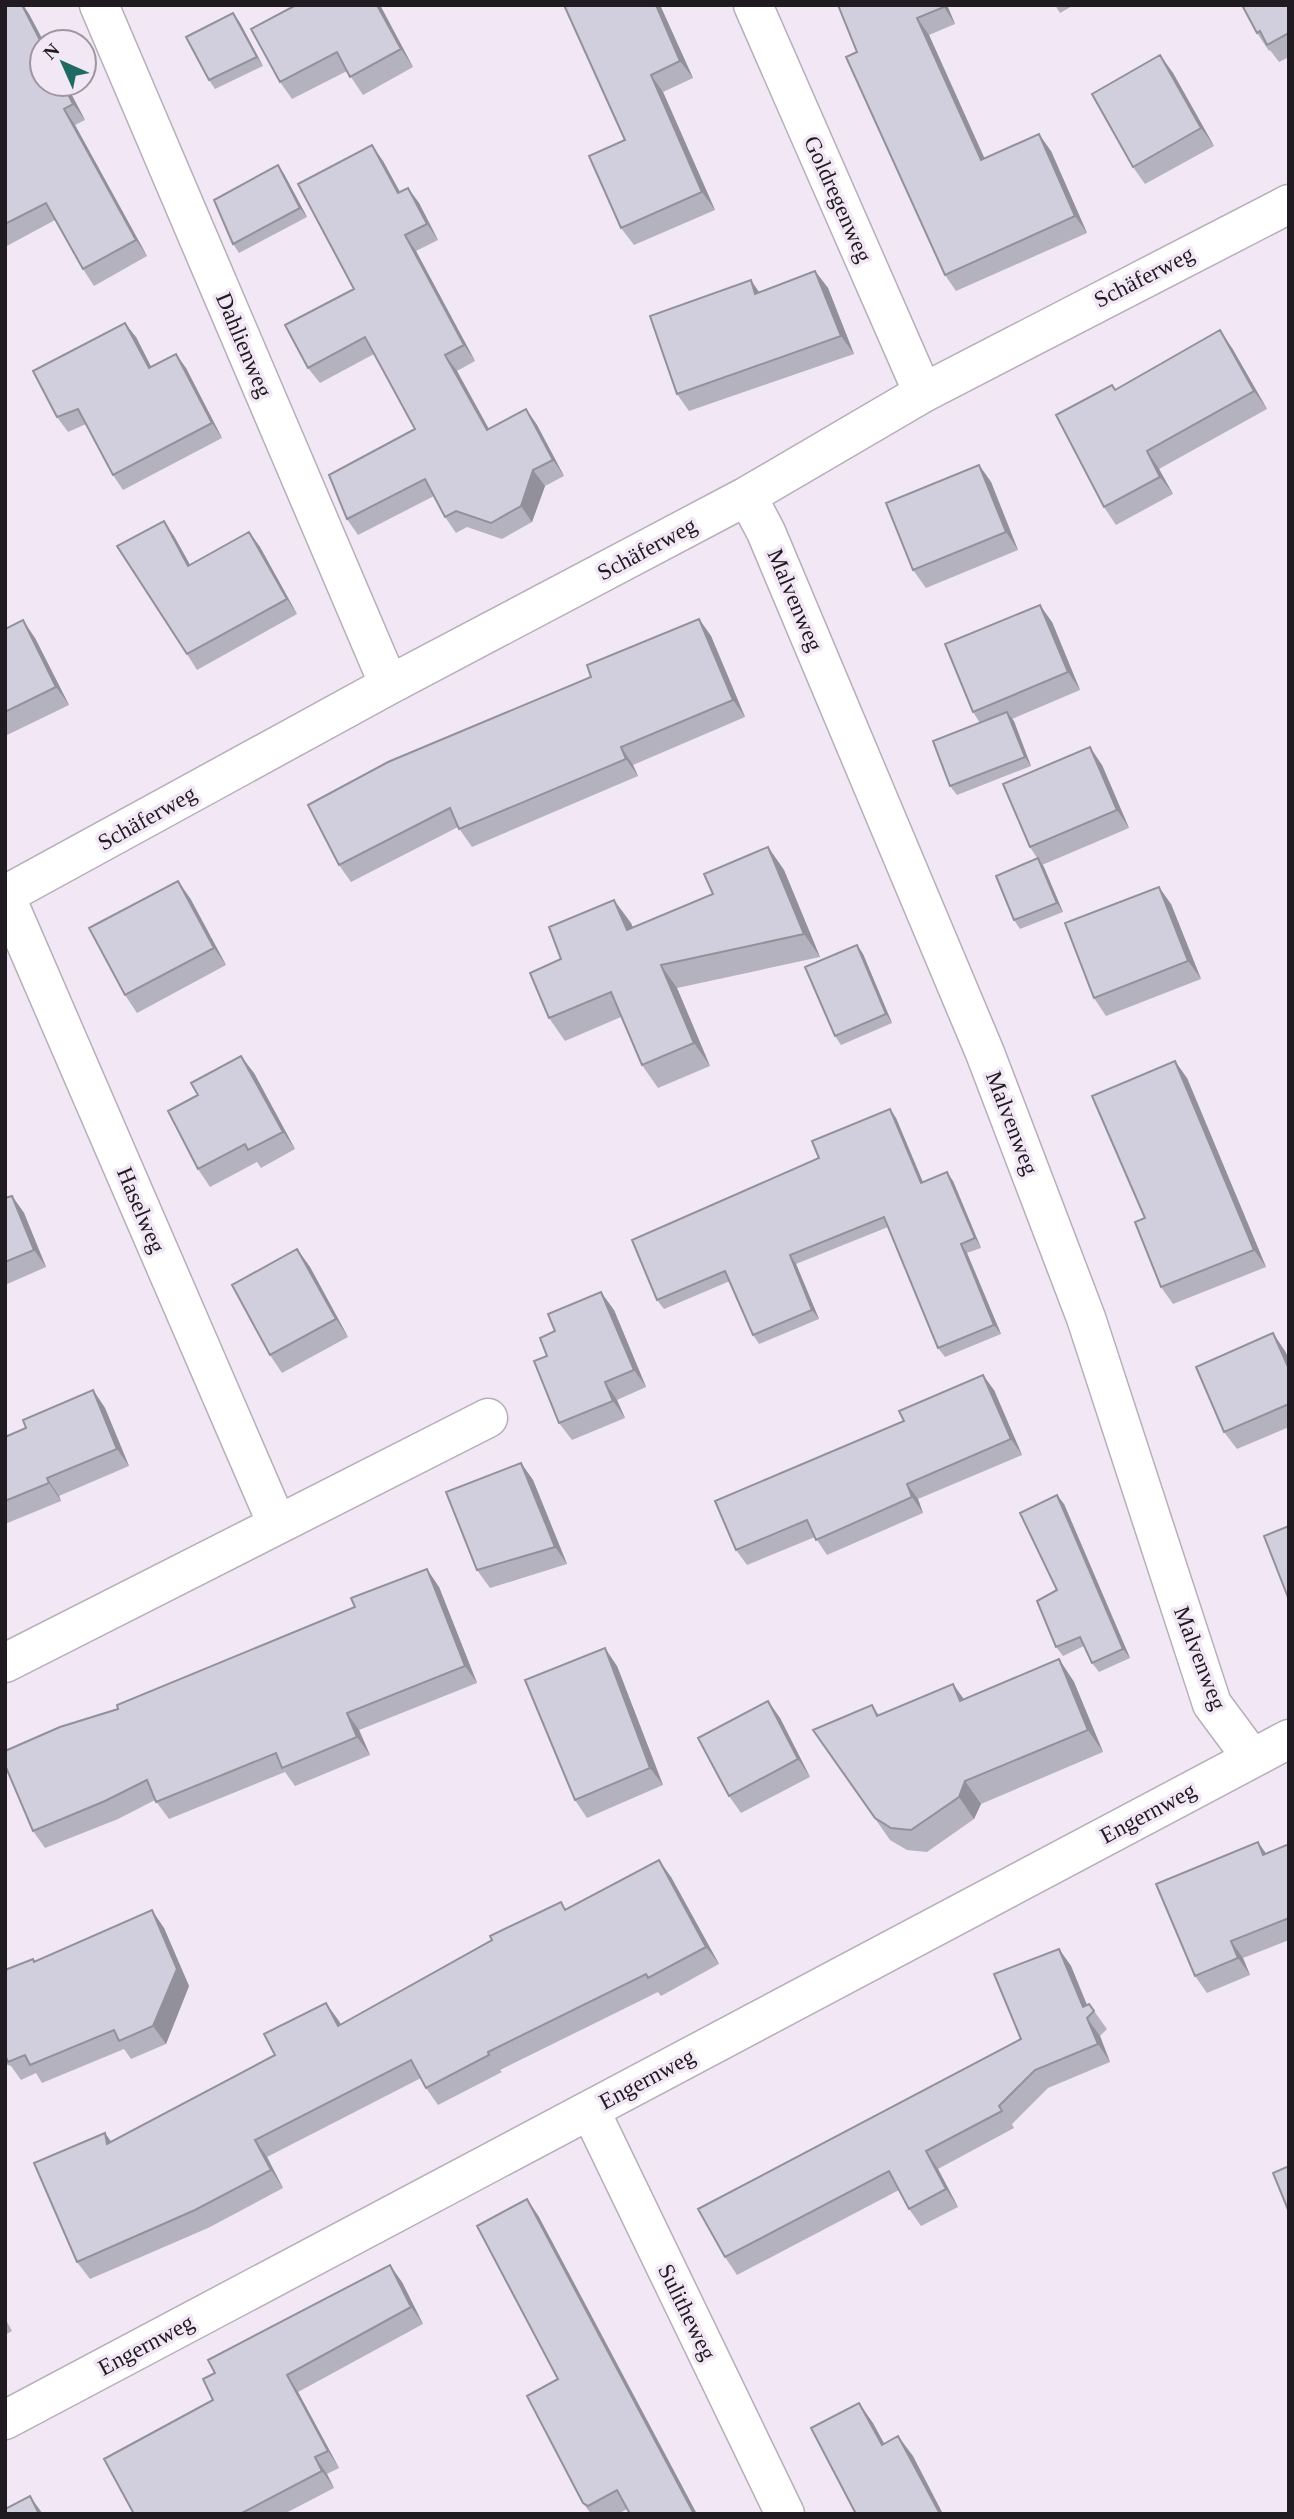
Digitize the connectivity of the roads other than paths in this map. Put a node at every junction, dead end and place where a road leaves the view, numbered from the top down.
1 (99, 5) edge
2 (754, 5) edge
3 (1289, 204) edge
4 (923, 393) junction
5 (747, 496) junction
6 (389, 685) junction
7 (5, 895) edge
8 (488, 1418) dead end
9 (277, 1524) junction
10 (5, 1663) edge
11 (1289, 1739) edge
12 (1252, 1758) junction
13 (590, 2110) junction
14 (5, 2420) edge
15 (785, 2514) edge

1 - 6 street, Dahlienweg
2 - 4 street, Goldregenweg
3 - 4 street, Schäferweg
4 - 5 street, Schäferweg
5 - 6 street, Schäferweg
5 - 12 street, Malvenweg
6 - 7 street, Schäferweg
7 - 9 street, Haselweg
8 - 9 street
9 - 10 street
11 - 12 street, Engernweg
12 - 13 street, Engernweg
13 - 14 street, Engernweg
13 - 15 street, Sulitheweg

